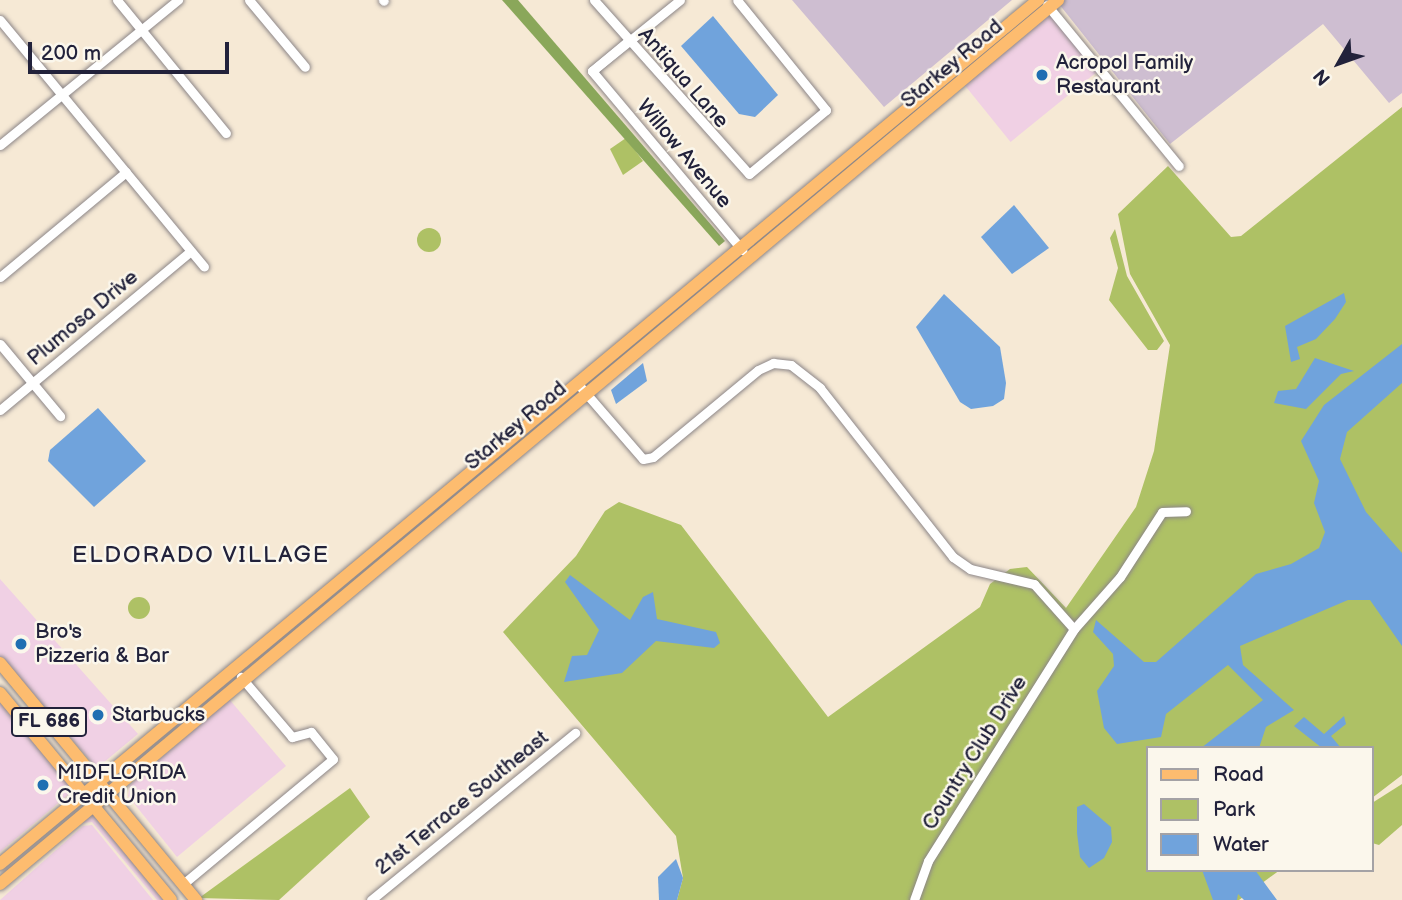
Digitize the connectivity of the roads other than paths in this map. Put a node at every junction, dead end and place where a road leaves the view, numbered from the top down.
1 (117, 0) edge
2 (178, 0) edge
3 (249, 0) edge
4 (594, 0) edge
5 (680, 0) edge
6 (737, 0) edge
7 (1038, 0) edge
8 (669, 3) edge
9 (1050, 3) edge
10 (0, 20) edge
11 (142, 30) junction
12 (628, 40) junction
13 (305, 67) dead end
14 (63, 97) junction
15 (226, 133) dead end
16 (0, 145) edge
17 (1179, 166) dead end
18 (126, 172) junction
19 (741, 249) junction
20 (187, 254) junction
21 (750, 260) junction
22 (204, 267) dead end
23 (0, 277) edge
24 (0, 344) edge
25 (33, 383) junction
26 (583, 388) junction
27 (0, 410) edge
28 (60, 415) dead end
29 (1186, 511) dead end
30 (1074, 629) junction
31 (0, 663) edge
32 (234, 668) junction
33 (0, 673) edge
34 (243, 680) junction
35 (18, 684) junction
36 (0, 693) edge
37 (575, 733) dead end
38 (98, 781) junction
39 (108, 793) junction
40 (83, 794) junction
41 (93, 806) junction
42 (0, 864) edge
43 (0, 884) edge
44 (183, 884) junction
45 (171, 900) edge
46 (196, 900) edge
47 (371, 900) edge
48 (914, 900) edge

1 - 11 street
2 - 11 street
3 - 13 street
4 - 12 street, Antiqua Lane
5 - 8 street
6 - 12 street, Antiqua Lane
7 - 19 main road, Starkey Road
8 - 12 street
9 - 17 street
9 - 21 main road, Starkey Road
10 - 14 street
11 - 14 street
11 - 15 street
12 - 19 street, Willow Avenue
14 - 16 street
14 - 18 street
18 - 20 street
18 - 23 street
19 - 21 street, Willow Avenue
19 - 26 main road, Starkey Road
20 - 22 street
20 - 25 street, Plumosa Drive
21 - 26 main road, Starkey Road
24 - 25 street
25 - 27 street, Plumosa Drive
25 - 28 street
26 - 30 street
26 - 32 main road, Starkey Road
26 - 34 main road, Starkey Road
29 - 30 street, Country Club Drive
30 - 48 street, Country Club Drive
31 - 35 main road, FL 686
32 - 34 street
32 - 38 main road, Starkey Road
33 - 35 main road
34 - 39 main road, Starkey Road
34 - 44 street
35 - 38 main road, FL 686
36 - 40 main road, FL 686
37 - 47 street, 21st Terrace Southeast
38 - 39 main road, FL 686
38 - 40 main road, Starkey Road
39 - 41 main road, Starkey Road
39 - 44 main road, FL 686
40 - 41 main road, FL 686
40 - 42 main road, Starkey Road
41 - 43 main road, Starkey Road
41 - 45 main road, FL 686
44 - 46 main road, FL 686

